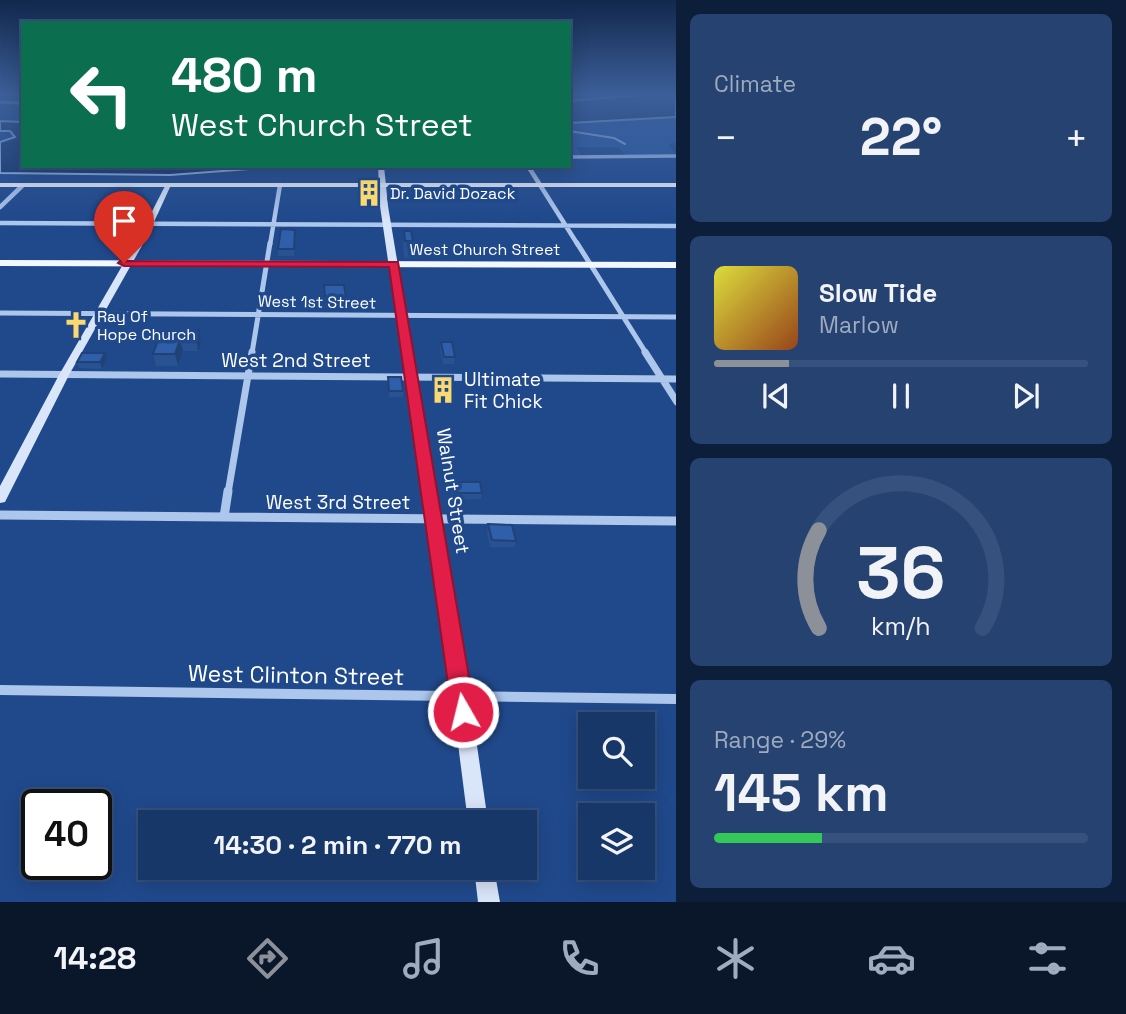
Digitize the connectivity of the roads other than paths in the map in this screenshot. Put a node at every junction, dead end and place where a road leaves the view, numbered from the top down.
1 (676, 156) edge
2 (571, 157) edge
3 (381, 168) edge
4 (529, 168) edge
5 (0, 185) edge
6 (168, 185) junction
7 (280, 185) junction
8 (676, 185) edge
9 (22, 186) junction
10 (383, 186) junction
11 (540, 186) junction
12 (0, 207) edge
13 (0, 223) edge
14 (150, 223) junction
15 (274, 224) junction
16 (387, 224) junction
17 (566, 225) junction
18 (676, 226) edge
19 (0, 263) edge
20 (128, 263) junction
21 (267, 263) junction
22 (394, 264) junction
23 (589, 265) junction
24 (676, 265) edge
25 (0, 313) edge
26 (100, 313) junction
27 (258, 313) junction
28 (403, 315) junction
29 (624, 317) junction
30 (676, 317) edge
31 (0, 374) edge
32 (64, 375) junction
33 (248, 376) junction
34 (413, 377) junction
35 (662, 378) junction
36 (676, 379) edge
37 (676, 402) edge
38 (0, 498) edge
39 (0, 515) edge
40 (224, 517) junction
41 (433, 517) junction
42 (676, 521) edge
43 (0, 691) edge
44 (461, 697) junction
45 (676, 699) edge
46 (476, 810) edge
47 (486, 880) edge
48 (489, 902) edge

1 - 2 street
3 - 10 street, Walnut Street
4 - 11 street
5 - 9 main road
6 - 7 main road
6 - 9 main road
6 - 14 street
7 - 10 main road
7 - 15 street
8 - 11 main road
9 - 12 street
10 - 11 main road
10 - 16 street, Walnut Street
11 - 17 street
13 - 14 street
14 - 15 street
14 - 20 street
15 - 16 street
15 - 21 street
16 - 17 street
16 - 22 street, Walnut Street
17 - 18 street
17 - 23 street
19 - 20 main road, West Church Street
20 - 21 main road, West Church Street
20 - 26 street
21 - 22 main road, West Church Street
21 - 27 street
22 - 23 main road, West Church Street
22 - 28 street, Walnut Street
23 - 24 main road, West Church Street
23 - 29 street
25 - 26 street, West 1st Street
26 - 27 street, West 1st Street
26 - 32 street
27 - 28 street, West 1st Street
27 - 33 street
28 - 29 street, West 1st Street
28 - 34 street, Walnut Street
29 - 30 street, West 1st Street
29 - 35 street
31 - 32 street, West 2nd Street
32 - 33 street, West 2nd Street
32 - 38 street
33 - 34 street, West 2nd Street
33 - 40 street
34 - 35 street, West 2nd Street
34 - 41 street, Walnut Street
35 - 36 street, West 2nd Street
35 - 37 street
39 - 40 street, West 3rd Street
40 - 41 street, West 3rd Street
41 - 42 street, West 3rd Street
41 - 44 street, Walnut Street
43 - 44 street, West Clinton Street
44 - 45 street, West Clinton Street
44 - 46 street, Walnut Street
47 - 48 street

